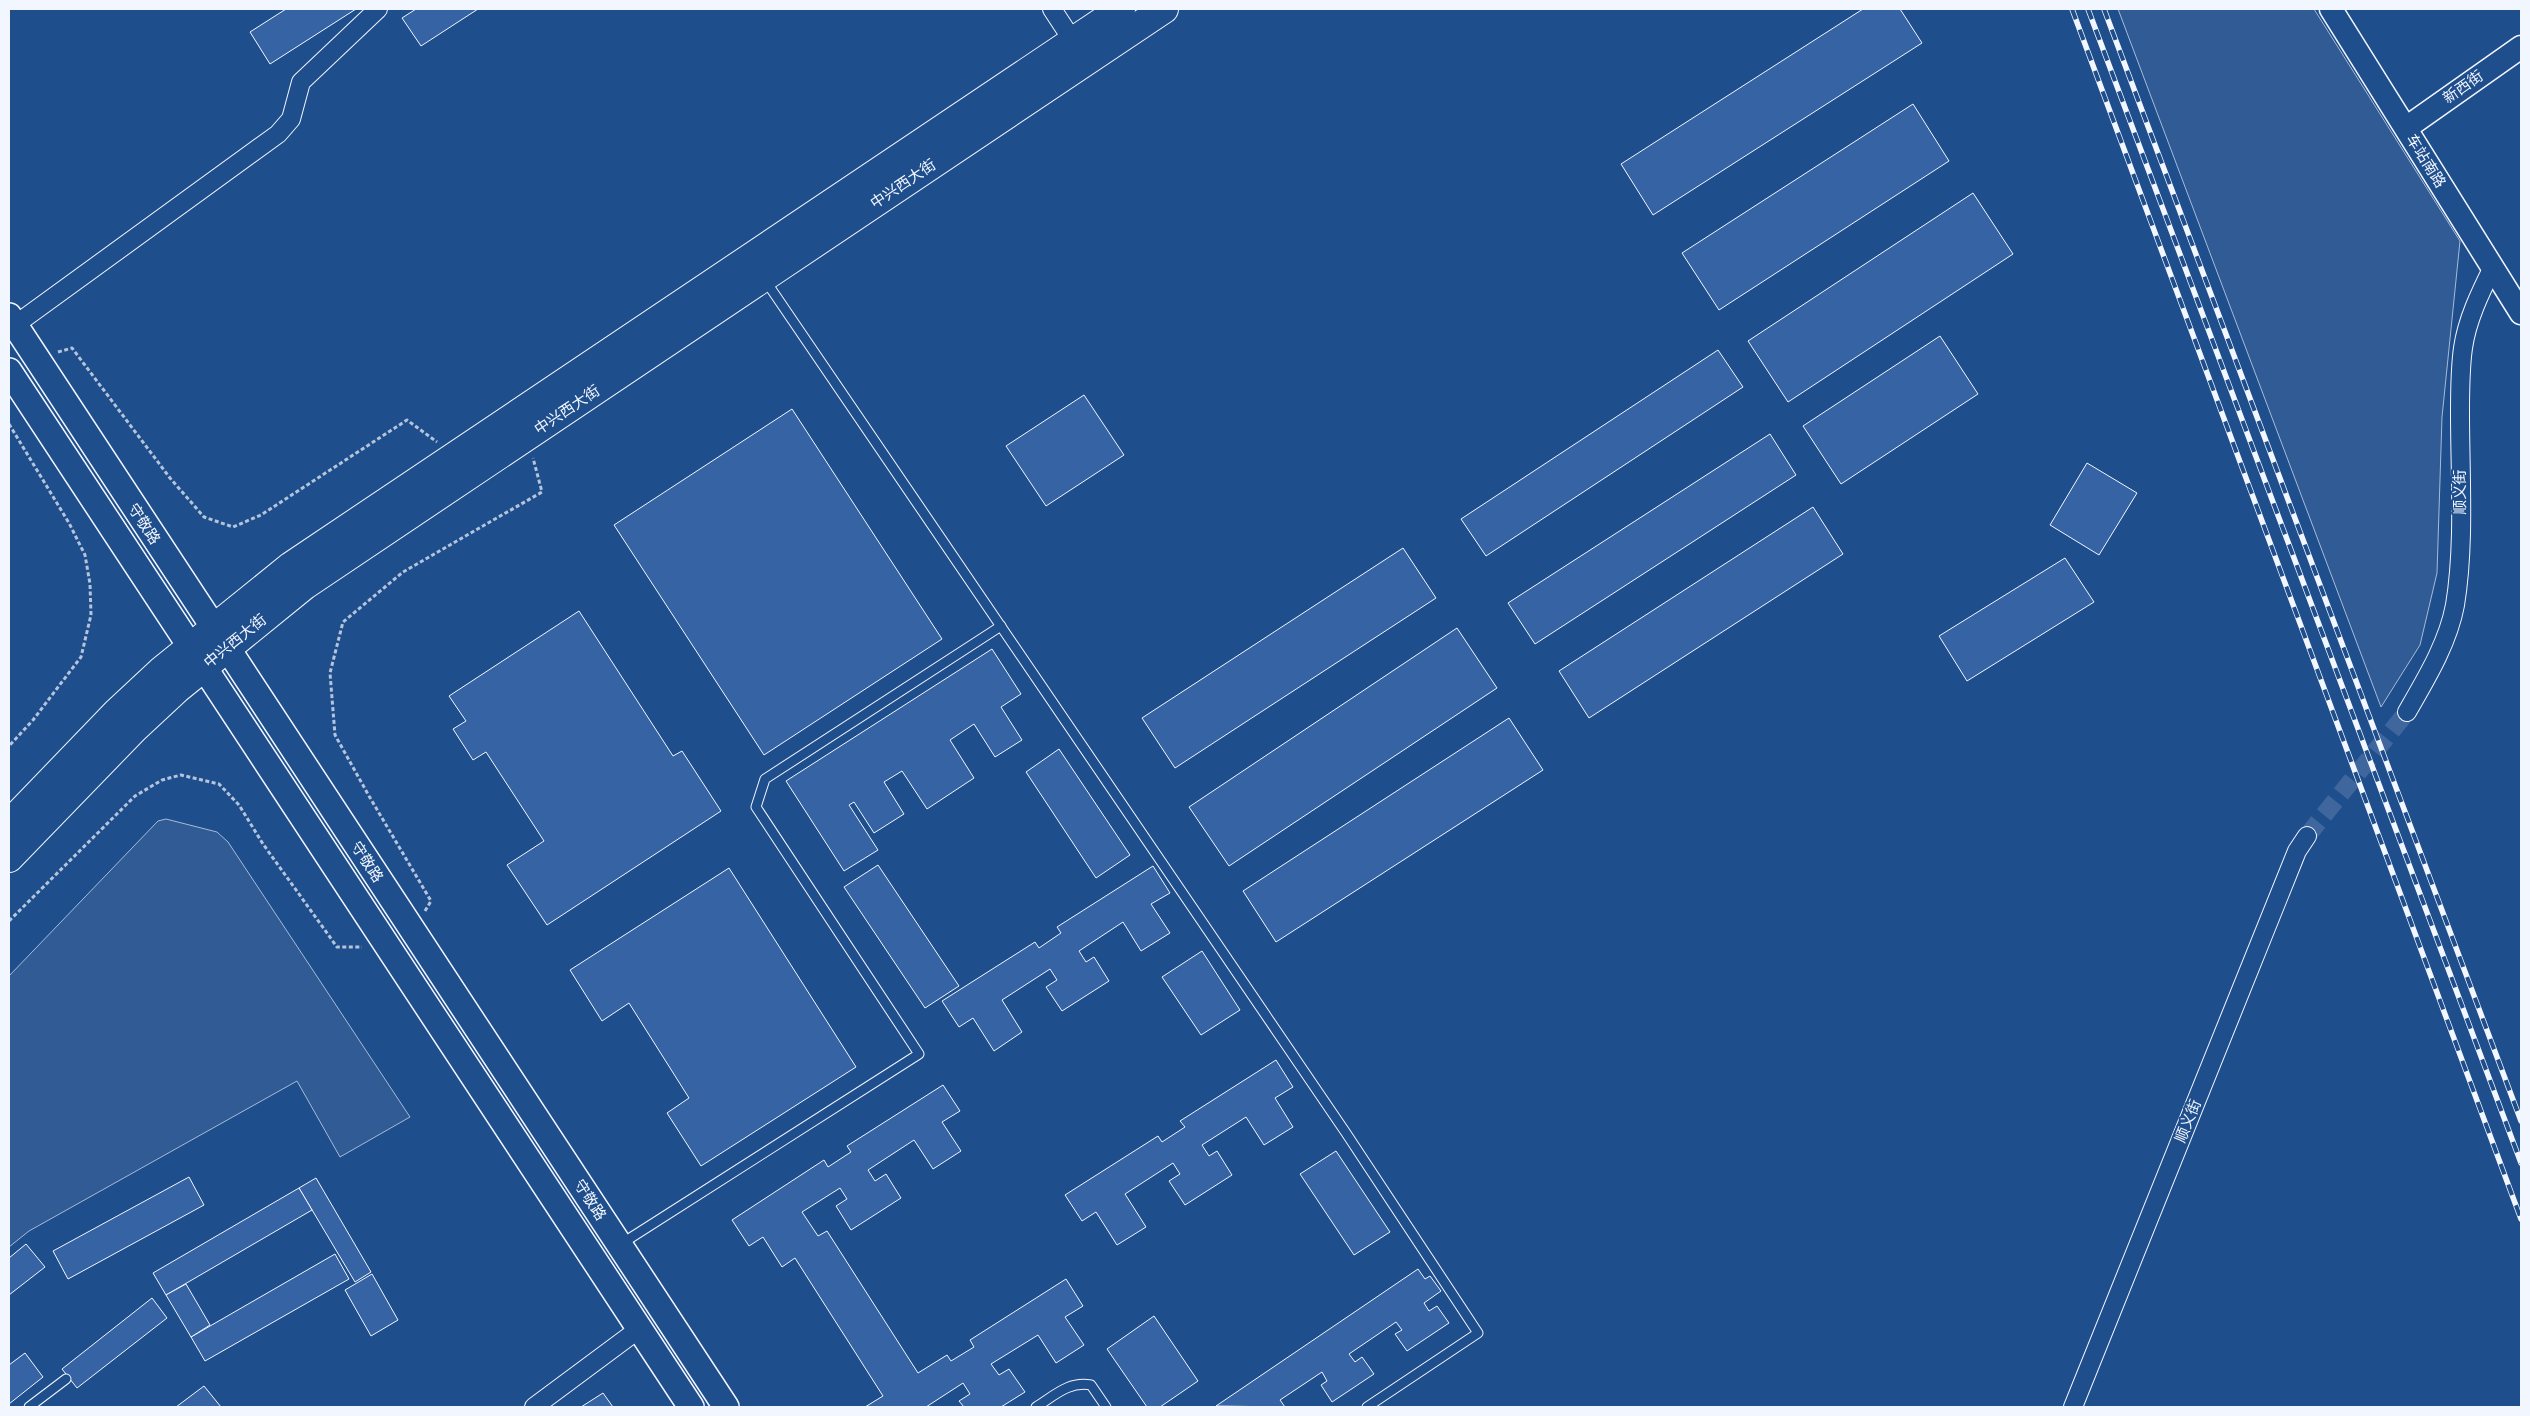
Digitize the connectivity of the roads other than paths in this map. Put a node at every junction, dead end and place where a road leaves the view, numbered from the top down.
1 (378, 9) edge
2 (1052, 9) edge
3 (1121, 9) edge
4 (1164, 9) edge
5 (2331, 9) edge
6 (1073, 41) junction
7 (2521, 46) edge
8 (2406, 128) junction
9 (2493, 267) junction
10 (763, 278) junction
11 (2521, 313) edge
12 (12, 320) edge
13 (9, 371) edge
14 (1001, 626) junction
15 (220, 638) junction
16 (197, 657) junction
17 (2407, 712) tunnel mouth
18 (9, 824) edge
19 (2306, 836) tunnel mouth
20 (9, 858) edge
21 (620, 1245) junction
22 (639, 1329) junction
23 (66, 1379) dead end
24 (29, 1407) edge
25 (534, 1407) edge
26 (690, 1407) edge
27 (726, 1407) edge
28 (1036, 1407) edge
29 (1106, 1407) edge
30 (1367, 1407) edge
31 (2073, 1407) edge

1 - 12 street
2 - 6 street
3 - 6 main road, 中兴西大街
4 - 10 main road, 中兴西大街
5 - 8 street, 车站南路
6 - 15 main road, 中兴西大街
7 - 8 street, 新西街
8 - 9 street, 车站南路
9 - 11 street, 车站南路
9 - 17 street, 顺义街
10 - 14 lane
10 - 15 main road, 中兴西大街
12 - 15 main road, 守敬路
13 - 16 main road, 守敬路
14 - 21 lane
14 - 30 lane
15 - 16 main road, 中兴西大街
15 - 21 main road, 守敬路
16 - 18 main road, 中兴西大街
16 - 20 main road, 中兴西大街
16 - 22 main road, 守敬路
19 - 31 street, 顺义街
21 - 27 main road, 守敬路
22 - 25 street
22 - 26 main road, 守敬路
23 - 24 lane
28 - 29 lane

